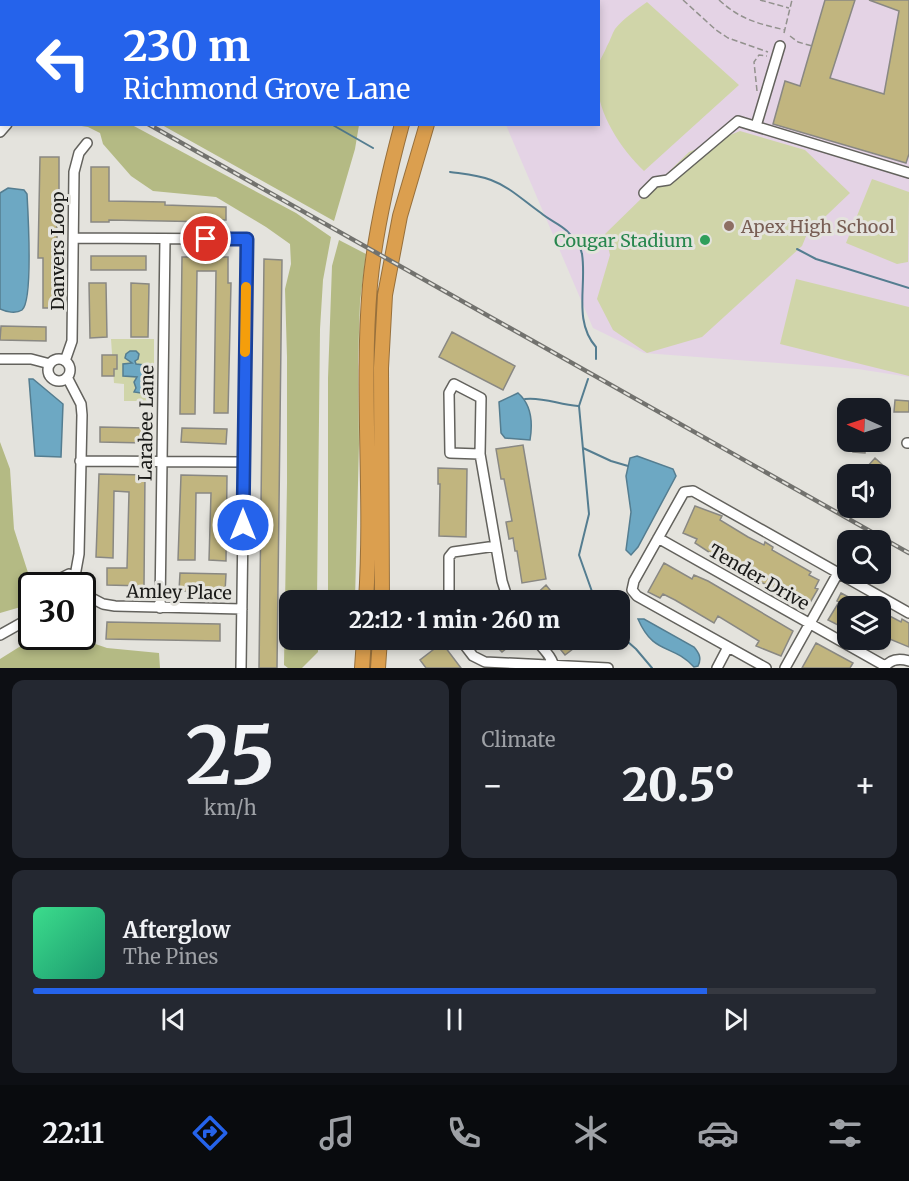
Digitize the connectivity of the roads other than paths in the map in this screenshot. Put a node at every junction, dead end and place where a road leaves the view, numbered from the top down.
1 (778, 53) road end
2 (401, 126) edge
3 (426, 126) edge
4 (756, 126) junction
5 (87, 143) dead end
6 (909, 173) edge
7 (644, 193) dead end
8 (74, 238) junction
9 (165, 239) junction
10 (0, 359) edge
11 (65, 361) junction
12 (50, 364) junction
13 (67, 377) junction
14 (480, 454) junction
15 (162, 460) junction
16 (80, 461) junction
17 (243, 462) junction
18 (657, 537) junction
19 (496, 546) junction
20 (78, 572) edge
21 (837, 572) edge
22 (837, 575) edge
23 (858, 584) edge
24 (367, 590) edge
25 (382, 590) edge
26 (449, 590) edge
27 (505, 590) edge
28 (96, 600) edge
29 (160, 608) junction
30 (242, 609) junction
31 (909, 613) edge
32 (18, 625) edge
33 (810, 625) junction
34 (0, 635) edge
35 (728, 647) junction
36 (363, 650) edge
37 (379, 650) edge
38 (468, 650) edge
39 (543, 650) edge
40 (909, 661) edge
41 (554, 666) edge
42 (885, 667) edge
43 (241, 668) edge
44 (360, 668) edge
45 (378, 668) edge
46 (608, 668) edge
47 (717, 668) edge
48 (766, 668) edge
49 (785, 668) edge

1 - 4 street
2 - 24 highway
3 - 25 highway
4 - 6 street
4 - 7 street
5 - 8 street, Danvers Loop
8 - 9 street
8 - 11 street, Danvers Loop
9 - 15 street, Larabee Lane
9 - 17 street
10 - 12 street
11 - 12 street
11 - 13 street
12 - 13 street
13 - 16 street
14 - 14 street
14 - 19 street
15 - 16 street
15 - 17 street
15 - 29 street, Larabee Lane
16 - 20 street
17 - 30 street
18 - 21 street
18 - 33 street, Tender Drive
18 - 35 street
19 - 26 street
19 - 27 street
22 - 33 street
23 - 31 street
28 - 29 street, Amley Place
29 - 30 street, Amley Place
30 - 43 street
32 - 34 street
33 - 42 street, Tender Drive
33 - 49 street
35 - 47 street
35 - 48 street
36 - 44 highway
37 - 45 highway
38 - 41 street
39 - 41 street
40 - 42 street, Tender Drive
41 - 46 street

